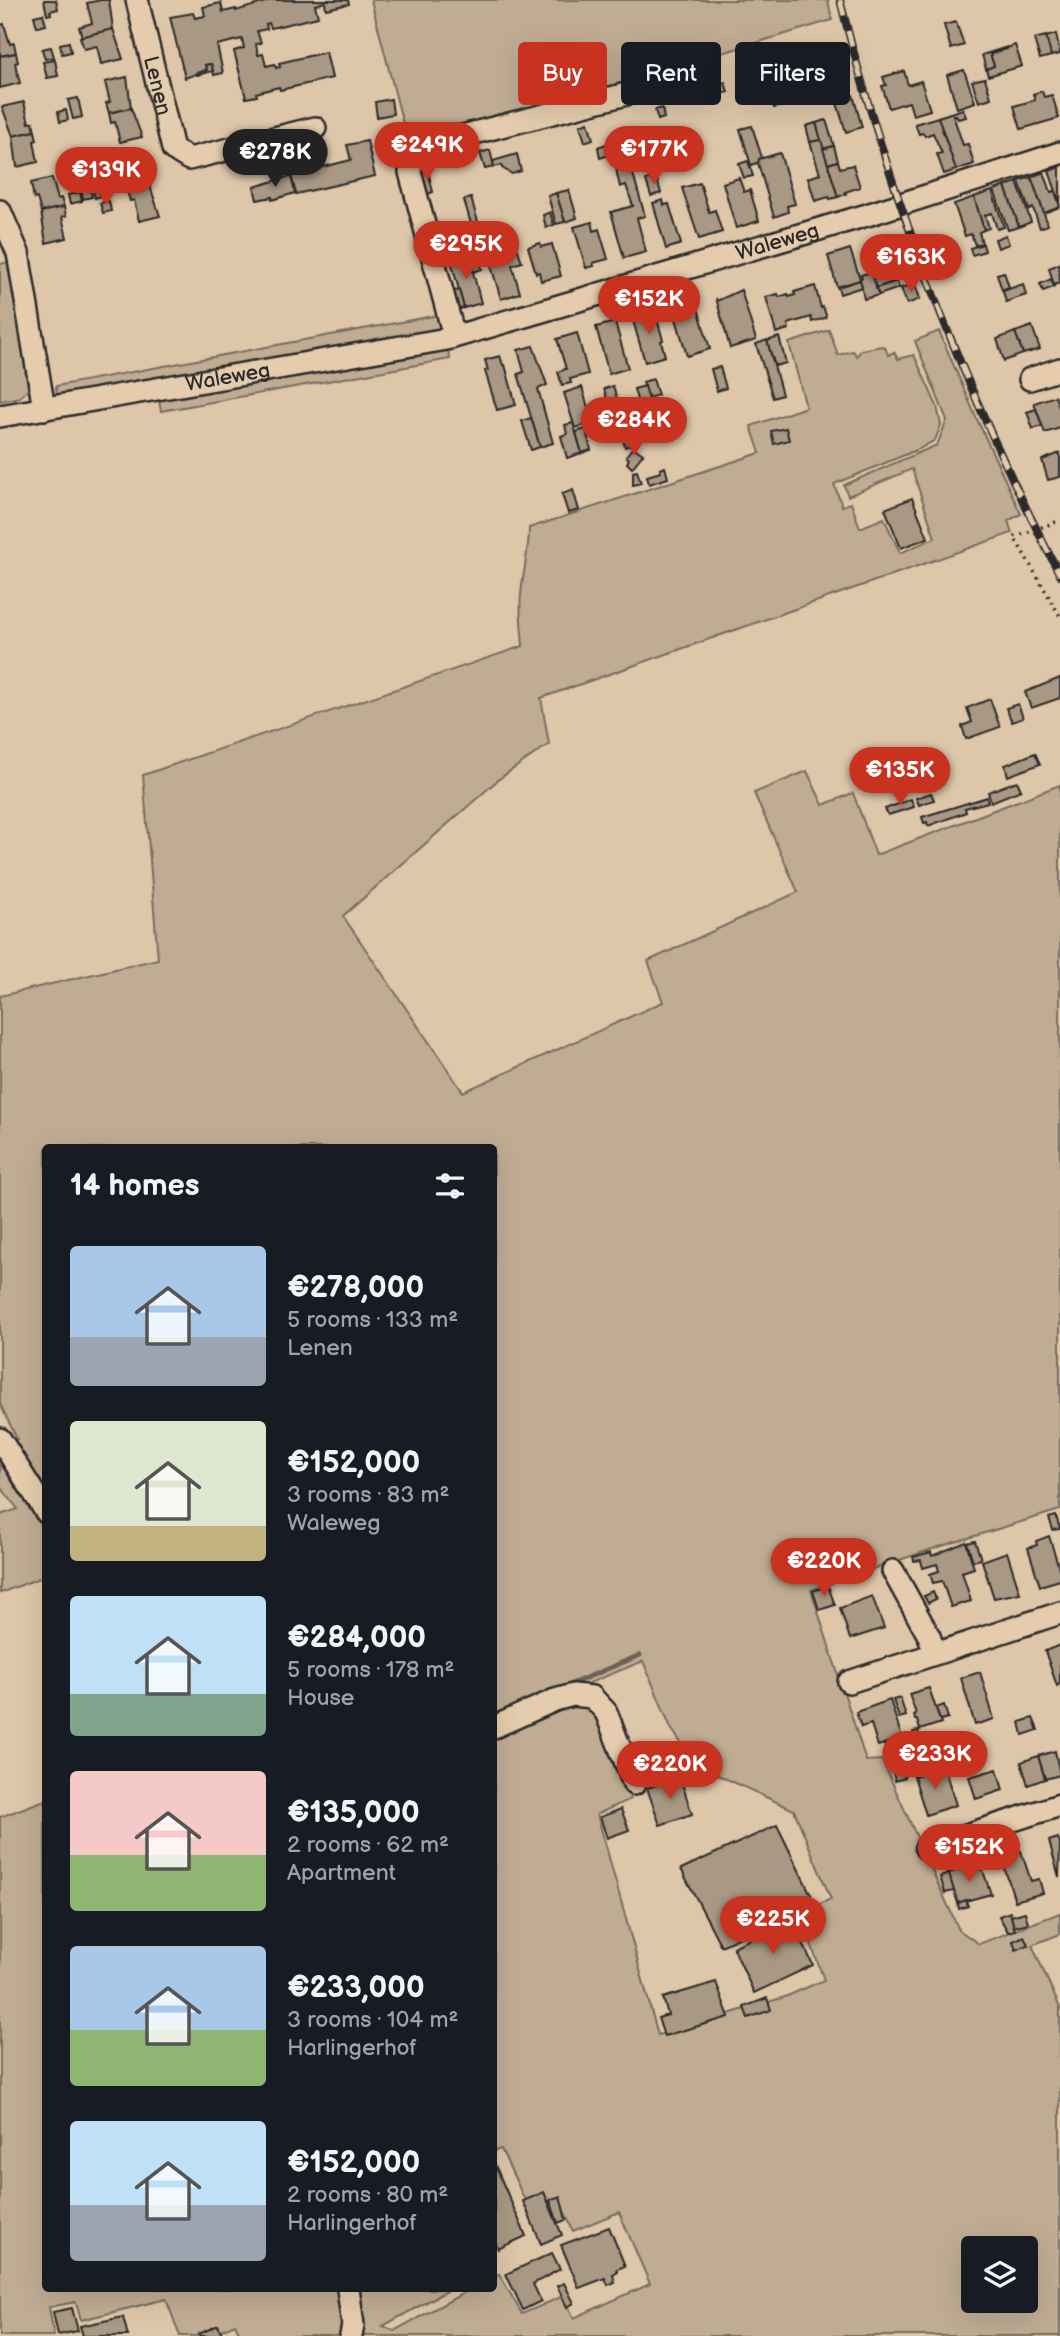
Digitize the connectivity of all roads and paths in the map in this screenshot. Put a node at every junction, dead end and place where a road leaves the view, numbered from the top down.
1 (137, 0) edge
2 (621, 95) edge
3 (315, 128) dead end
4 (1060, 153) edge
5 (0, 211) edge
6 (454, 336) junction
7 (1060, 369) edge
8 (1030, 379) dead end
9 (44, 409) junction
10 (0, 416) edge
11 (1056, 522) dead end
12 (1060, 616) edge
13 (0, 1438) edge
14 (42, 1506) edge
15 (893, 1571) dead end
16 (1060, 1613) edge
17 (935, 1653) junction
18 (849, 1682) dead end
19 (497, 1726) edge
20 (634, 1784) dead end
21 (1060, 1805) edge
22 (926, 1848) dead end
23 (348, 2292) edge
24 (352, 2336) edge

1 - 3 street, Lenen
2 - 6 street
4 - 6 street, Waleweg
5 - 9 street
6 - 9 street, Waleweg
7 - 8 street
9 - 10 street, Waleweg
11 - 12 path
13 - 14 street
15 - 17 street
16 - 17 street
17 - 18 street
19 - 20 street
21 - 22 street
23 - 24 street

